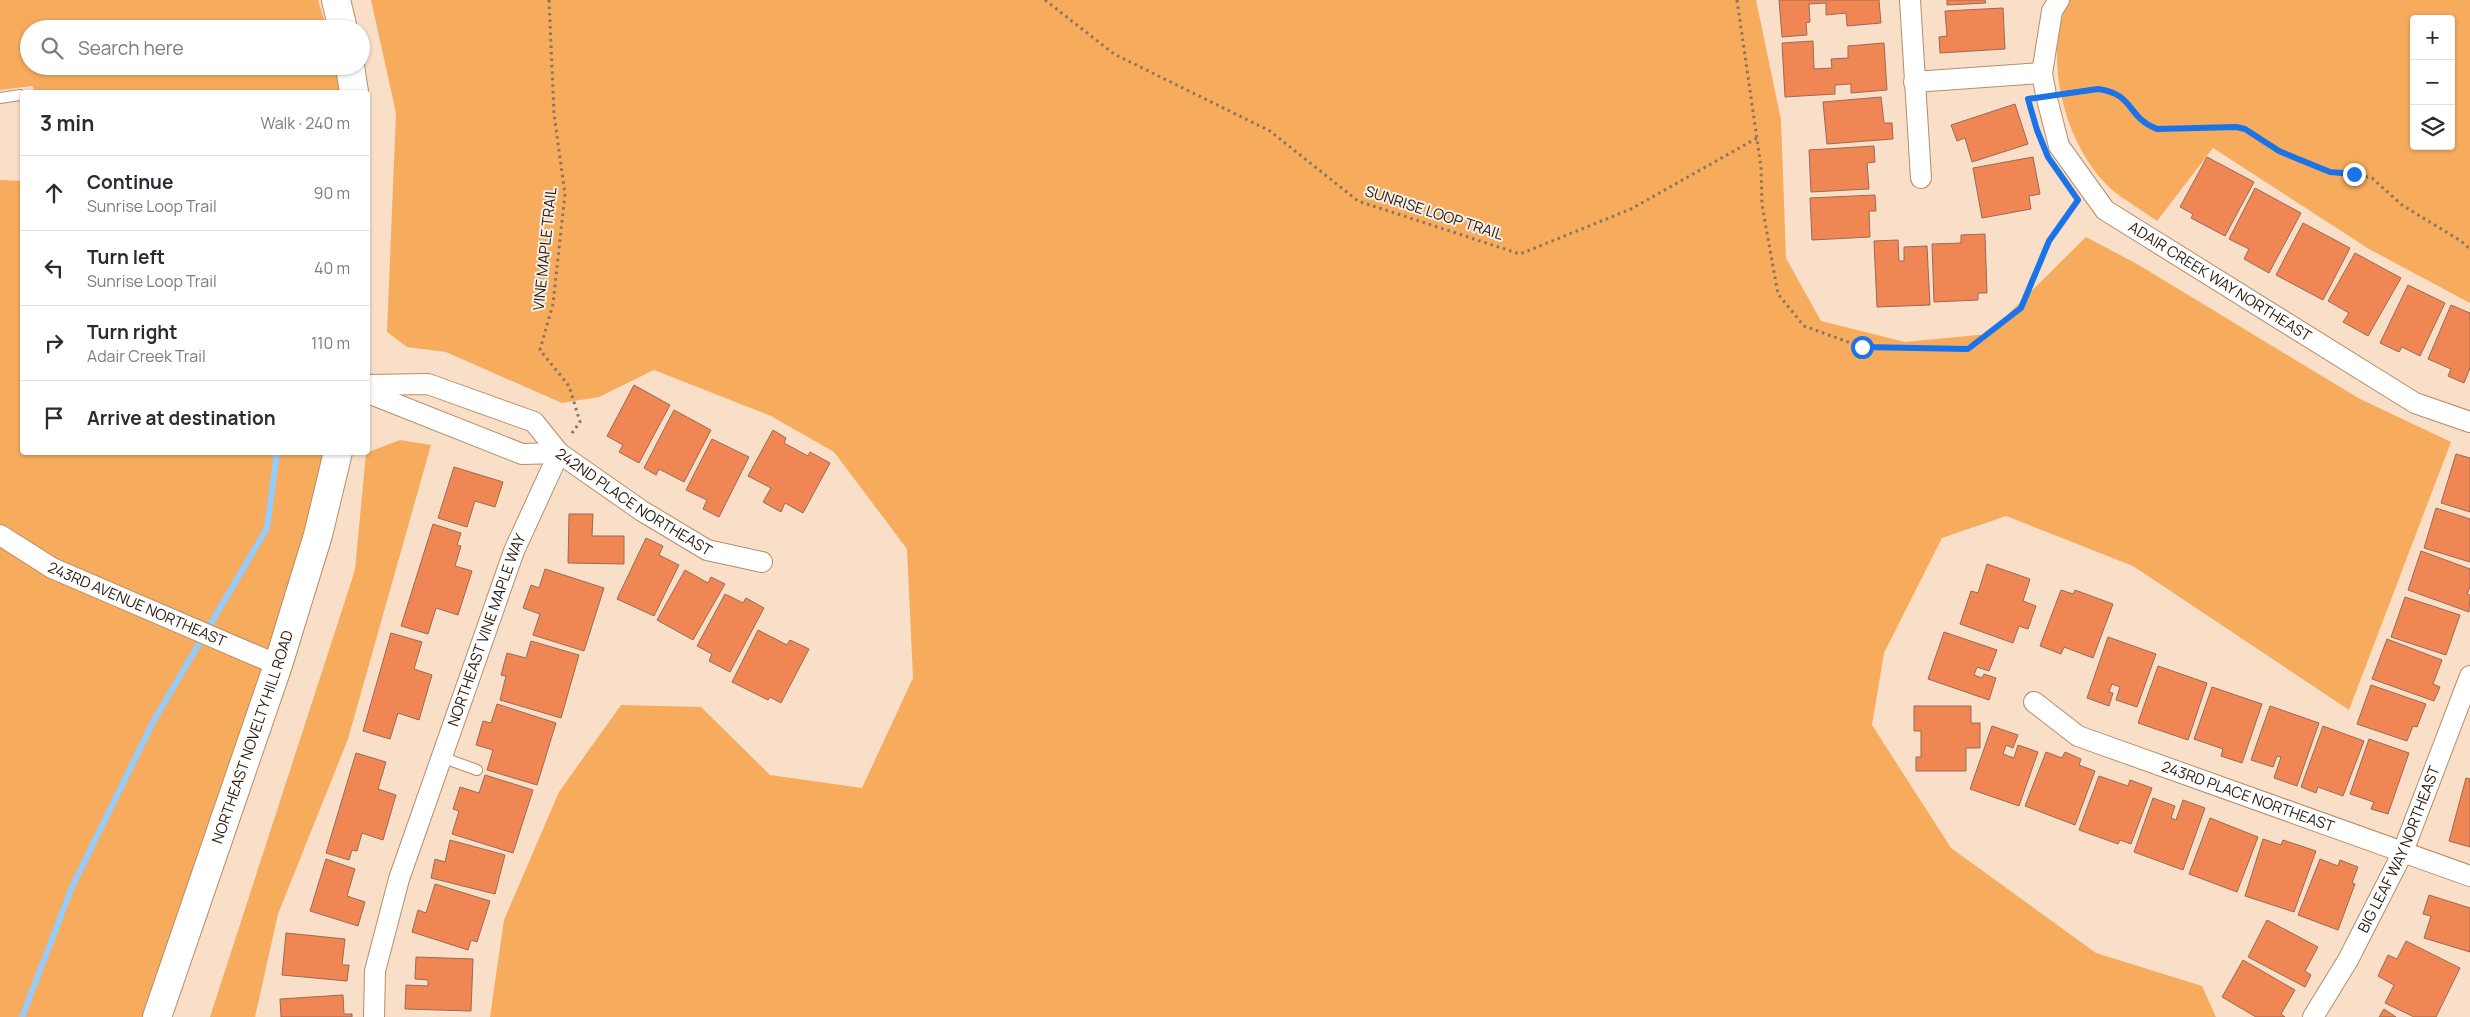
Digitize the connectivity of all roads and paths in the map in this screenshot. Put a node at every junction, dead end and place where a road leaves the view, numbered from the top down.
1 (336, 0) edge
2 (549, 0) edge
3 (1045, 0) edge
4 (1736, 0) edge
5 (1910, 0) edge
6 (2059, 0) edge
7 (341, 20) edge
8 (2042, 73) junction
9 (351, 75) edge
10 (1914, 82) junction
11 (354, 90) edge
12 (20, 95) dead end
13 (2046, 95) junction
14 (0, 98) edge
15 (1757, 138) junction
16 (1921, 178) dead end
17 (2075, 195) dead end
18 (2470, 248) edge
19 (370, 385) edge
20 (370, 394) edge
21 (2470, 422) edge
22 (559, 452) junction
23 (337, 455) edge
24 (0, 535) edge
25 (762, 562) dead end
26 (278, 665) junction
27 (2470, 676) edge
28 (2034, 702) dead end
29 (441, 757) junction
30 (477, 770) dead end
31 (2402, 854) junction
32 (2470, 876) edge
33 (157, 1017) edge
34 (374, 1017) edge
35 (2313, 1017) edge

1 - 7 main road
2 - 22 path, VINE MAPLE TRAIL
3 - 15 path, SUNRISE LOOP TRAIL
4 - 15 path
5 - 10 street
6 - 8 street, ADAIR CREEK WAY NORTHEAST
8 - 10 street
8 - 13 street, ADAIR CREEK WAY NORTHEAST
9 - 11 main road
10 - 16 street
12 - 14 lane
13 - 18 path
13 - 21 street, ADAIR CREEK WAY NORTHEAST
15 - 17 path
19 - 22 street
20 - 22 street, 242ND PLACE NORTHEAST
22 - 25 street, 242ND PLACE NORTHEAST
22 - 29 street, NORTHEAST VINE MAPLE WAY
23 - 26 main road, NORTHEAST NOVELTY HILL ROAD
24 - 26 street, 243RD AVENUE NORTHEAST
26 - 33 main road, NORTHEAST NOVELTY HILL ROAD
27 - 31 street, BIG LEAF WAY NORTHEAST
28 - 31 street, 243RD PLACE NORTHEAST
29 - 30 lane
29 - 34 street, NORTHEAST VINE MAPLE WAY
31 - 32 street, 243RD PLACE NORTHEAST
31 - 35 street, BIG LEAF WAY NORTHEAST

